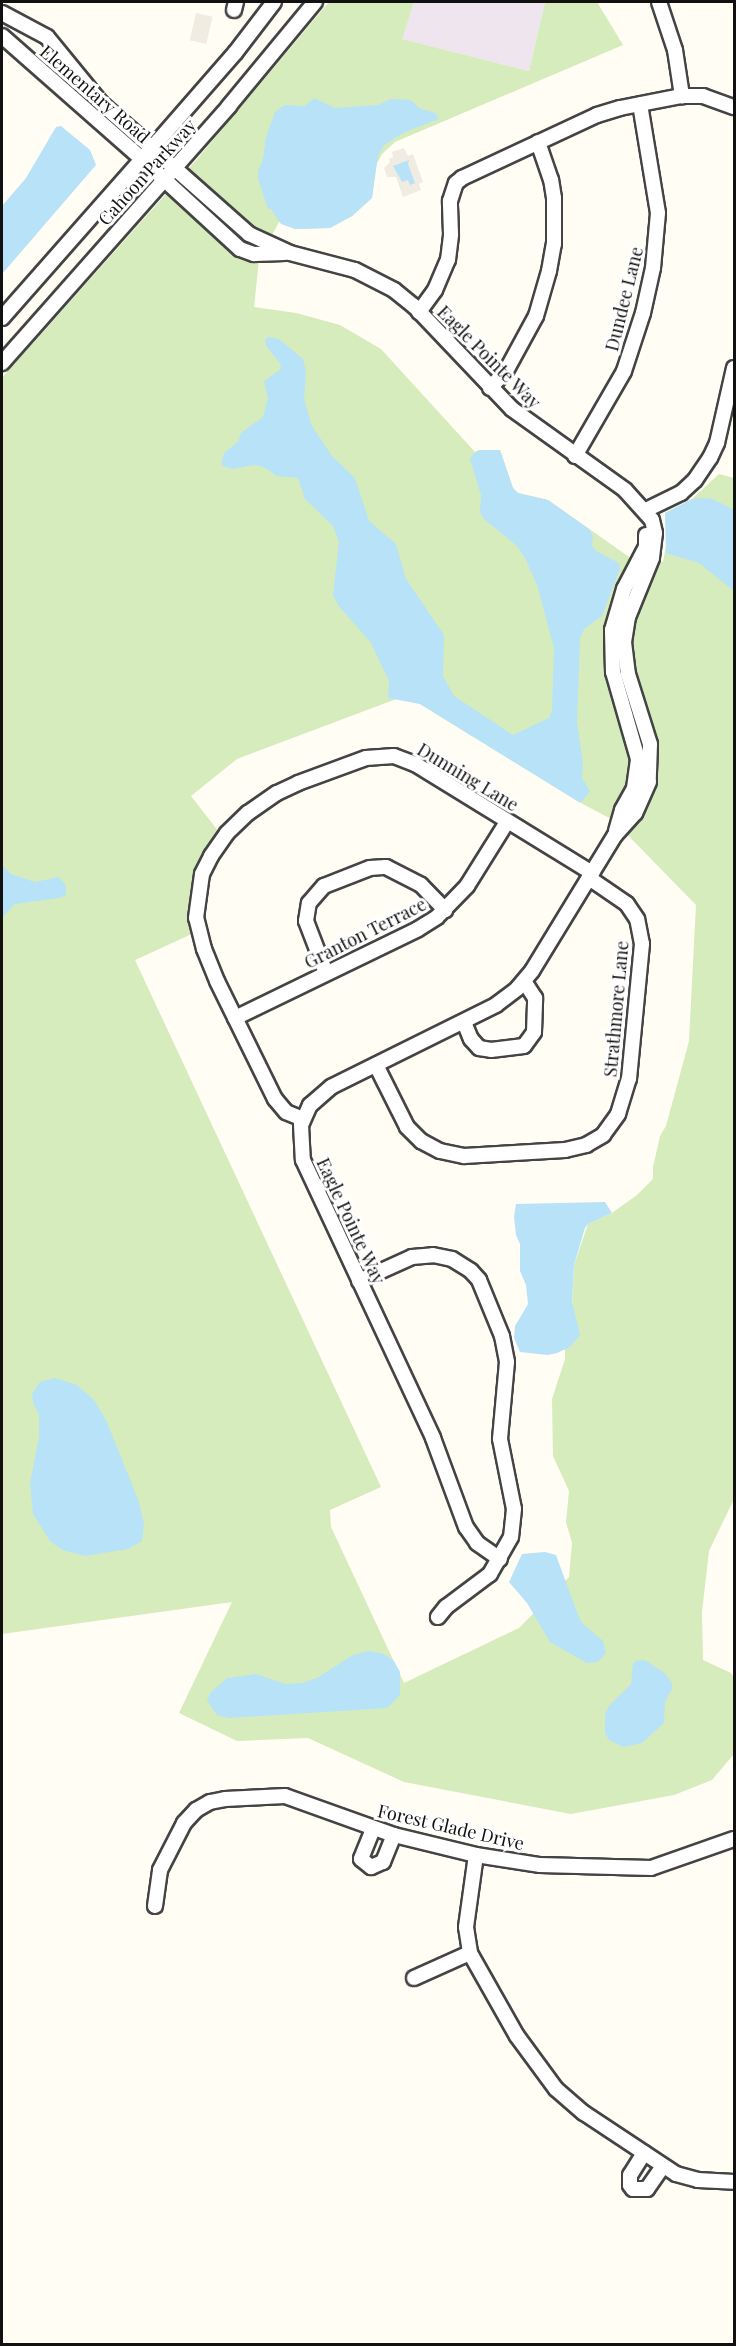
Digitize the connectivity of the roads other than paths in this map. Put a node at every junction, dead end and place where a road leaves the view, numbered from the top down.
1 (274, 2) edge
2 (315, 2) edge
3 (659, 2) edge
4 (2, 13) edge
5 (2, 36) edge
6 (682, 96) junction
7 (640, 104) junction
8 (735, 107) edge
9 (538, 142) junction
10 (147, 154) junction
11 (174, 168) junction
12 (164, 180) junction
13 (290, 253) junction
14 (419, 312) junction
15 (2, 318) edge
16 (2, 363) edge
17 (735, 368) edge
18 (490, 388) junction
19 (729, 419) edge
20 (575, 456) junction
21 (648, 512) junction
22 (507, 822) junction
23 (591, 875) junction
24 (445, 910) junction
25 (326, 974) junction
26 (524, 981) junction
27 (235, 1018) junction
28 (464, 1022) junction
29 (376, 1065) junction
30 (303, 1119) junction
31 (359, 1281) junction
32 (500, 1559) junction
33 (438, 1617) dead end
34 (373, 1828) junction
35 (394, 1835) junction
36 (735, 1839) edge
37 (476, 1855) junction
38 (155, 1906) dead end
39 (470, 1953) junction
40 (414, 1978) dead end
41 (645, 2153) junction
42 (663, 2166) junction
43 (735, 2182) edge

1 - 10 street, Cahoon Parkway
2 - 11 street, Cahoon Parkway
3 - 6 street
4 - 10 street, Elementary Road
5 - 10 street, Elementary Road
6 - 7 street
6 - 8 street
7 - 9 street
7 - 20 street, Dundee Lane
9 - 14 street
9 - 18 street
10 - 11 street, Elementary Road
10 - 12 street, Elementary Road
10 - 15 street, Cahoon Parkway
11 - 12 street, Cahoon Parkway
11 - 13 street, Eagle Pointe Way
12 - 13 street, Eagle Pointe Way
12 - 16 street, Cahoon Parkway
13 - 14 street, Eagle Pointe Way
14 - 18 street, Eagle Pointe Way
17 - 19 street
18 - 20 street, Eagle Pointe Way
19 - 21 street
20 - 21 street, Eagle Pointe Way
21 - 23 street
22 - 23 street, Dunning Lane
22 - 24 street, Granton Terrace
22 - 27 street, Dunning Lane
23 - 26 street
23 - 29 street, Strathmore Lane
24 - 25 street, Granton Terrace
24 - 25 street
25 - 27 street, Granton Terrace
26 - 28 street
26 - 28 street
27 - 30 street, Dunning Lane
28 - 29 street
29 - 30 street
30 - 31 street, Eagle Pointe Way
31 - 32 street, Eagle Pointe Way
31 - 32 street
32 - 33 street
34 - 35 street, Forest Glade Drive
34 - 35 street
34 - 38 street, Forest Glade Drive
35 - 37 street, Forest Glade Drive
36 - 37 street, Forest Glade Drive
37 - 39 street
39 - 40 street
39 - 41 street
41 - 42 street
41 - 42 street
42 - 43 street

